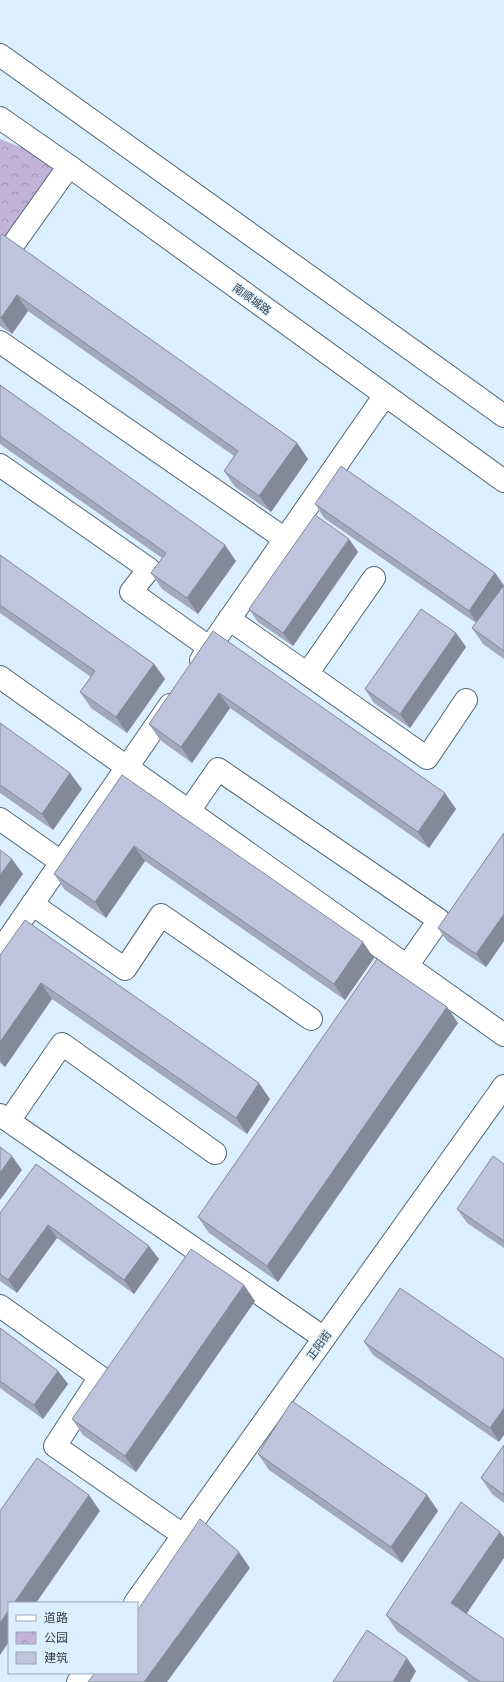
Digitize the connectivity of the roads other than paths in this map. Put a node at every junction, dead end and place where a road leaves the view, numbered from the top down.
1 (0, 55) edge
2 (0, 118) edge
3 (69, 166) junction
4 (0, 263) edge
5 (0, 342) edge
6 (384, 395) junction
7 (504, 416) edge
8 (0, 465) edge
9 (504, 481) edge
10 (285, 539) junction
11 (374, 578) dead end
12 (229, 619) junction
13 (210, 648) junction
14 (307, 674) junction
15 (0, 677) edge
16 (466, 700) dead end
17 (127, 767) junction
18 (189, 811) junction
19 (0, 819) edge
20 (61, 862) junction
21 (32, 904) junction
22 (1, 948) edge
23 (407, 966) junction
24 (311, 1019) dead end
25 (504, 1035) edge
26 (504, 1086) edge
27 (5, 1118) edge
28 (215, 1153) dead end
29 (0, 1306) edge
30 (324, 1338) junction
31 (183, 1535) junction
32 (136, 1602) edge
33 (84, 1674) edge
34 (78, 1682) edge

1 - 7 street
2 - 3 street, 南顺城路
3 - 4 street
3 - 6 street, 南顺城路
5 - 10 street
6 - 9 street, 南顺城路
6 - 10 street
8 - 13 street
10 - 12 street
11 - 14 street
12 - 13 street
12 - 14 street
13 - 17 street
14 - 16 street
15 - 17 street
17 - 18 street
17 - 20 street
18 - 23 street
18 - 23 street
19 - 20 street
20 - 21 street
21 - 22 street
21 - 24 street
23 - 25 street
26 - 30 street, 正阳街
27 - 28 street
27 - 30 street
29 - 31 street
30 - 31 street, 正阳街
31 - 32 street, 正阳街
33 - 34 street

